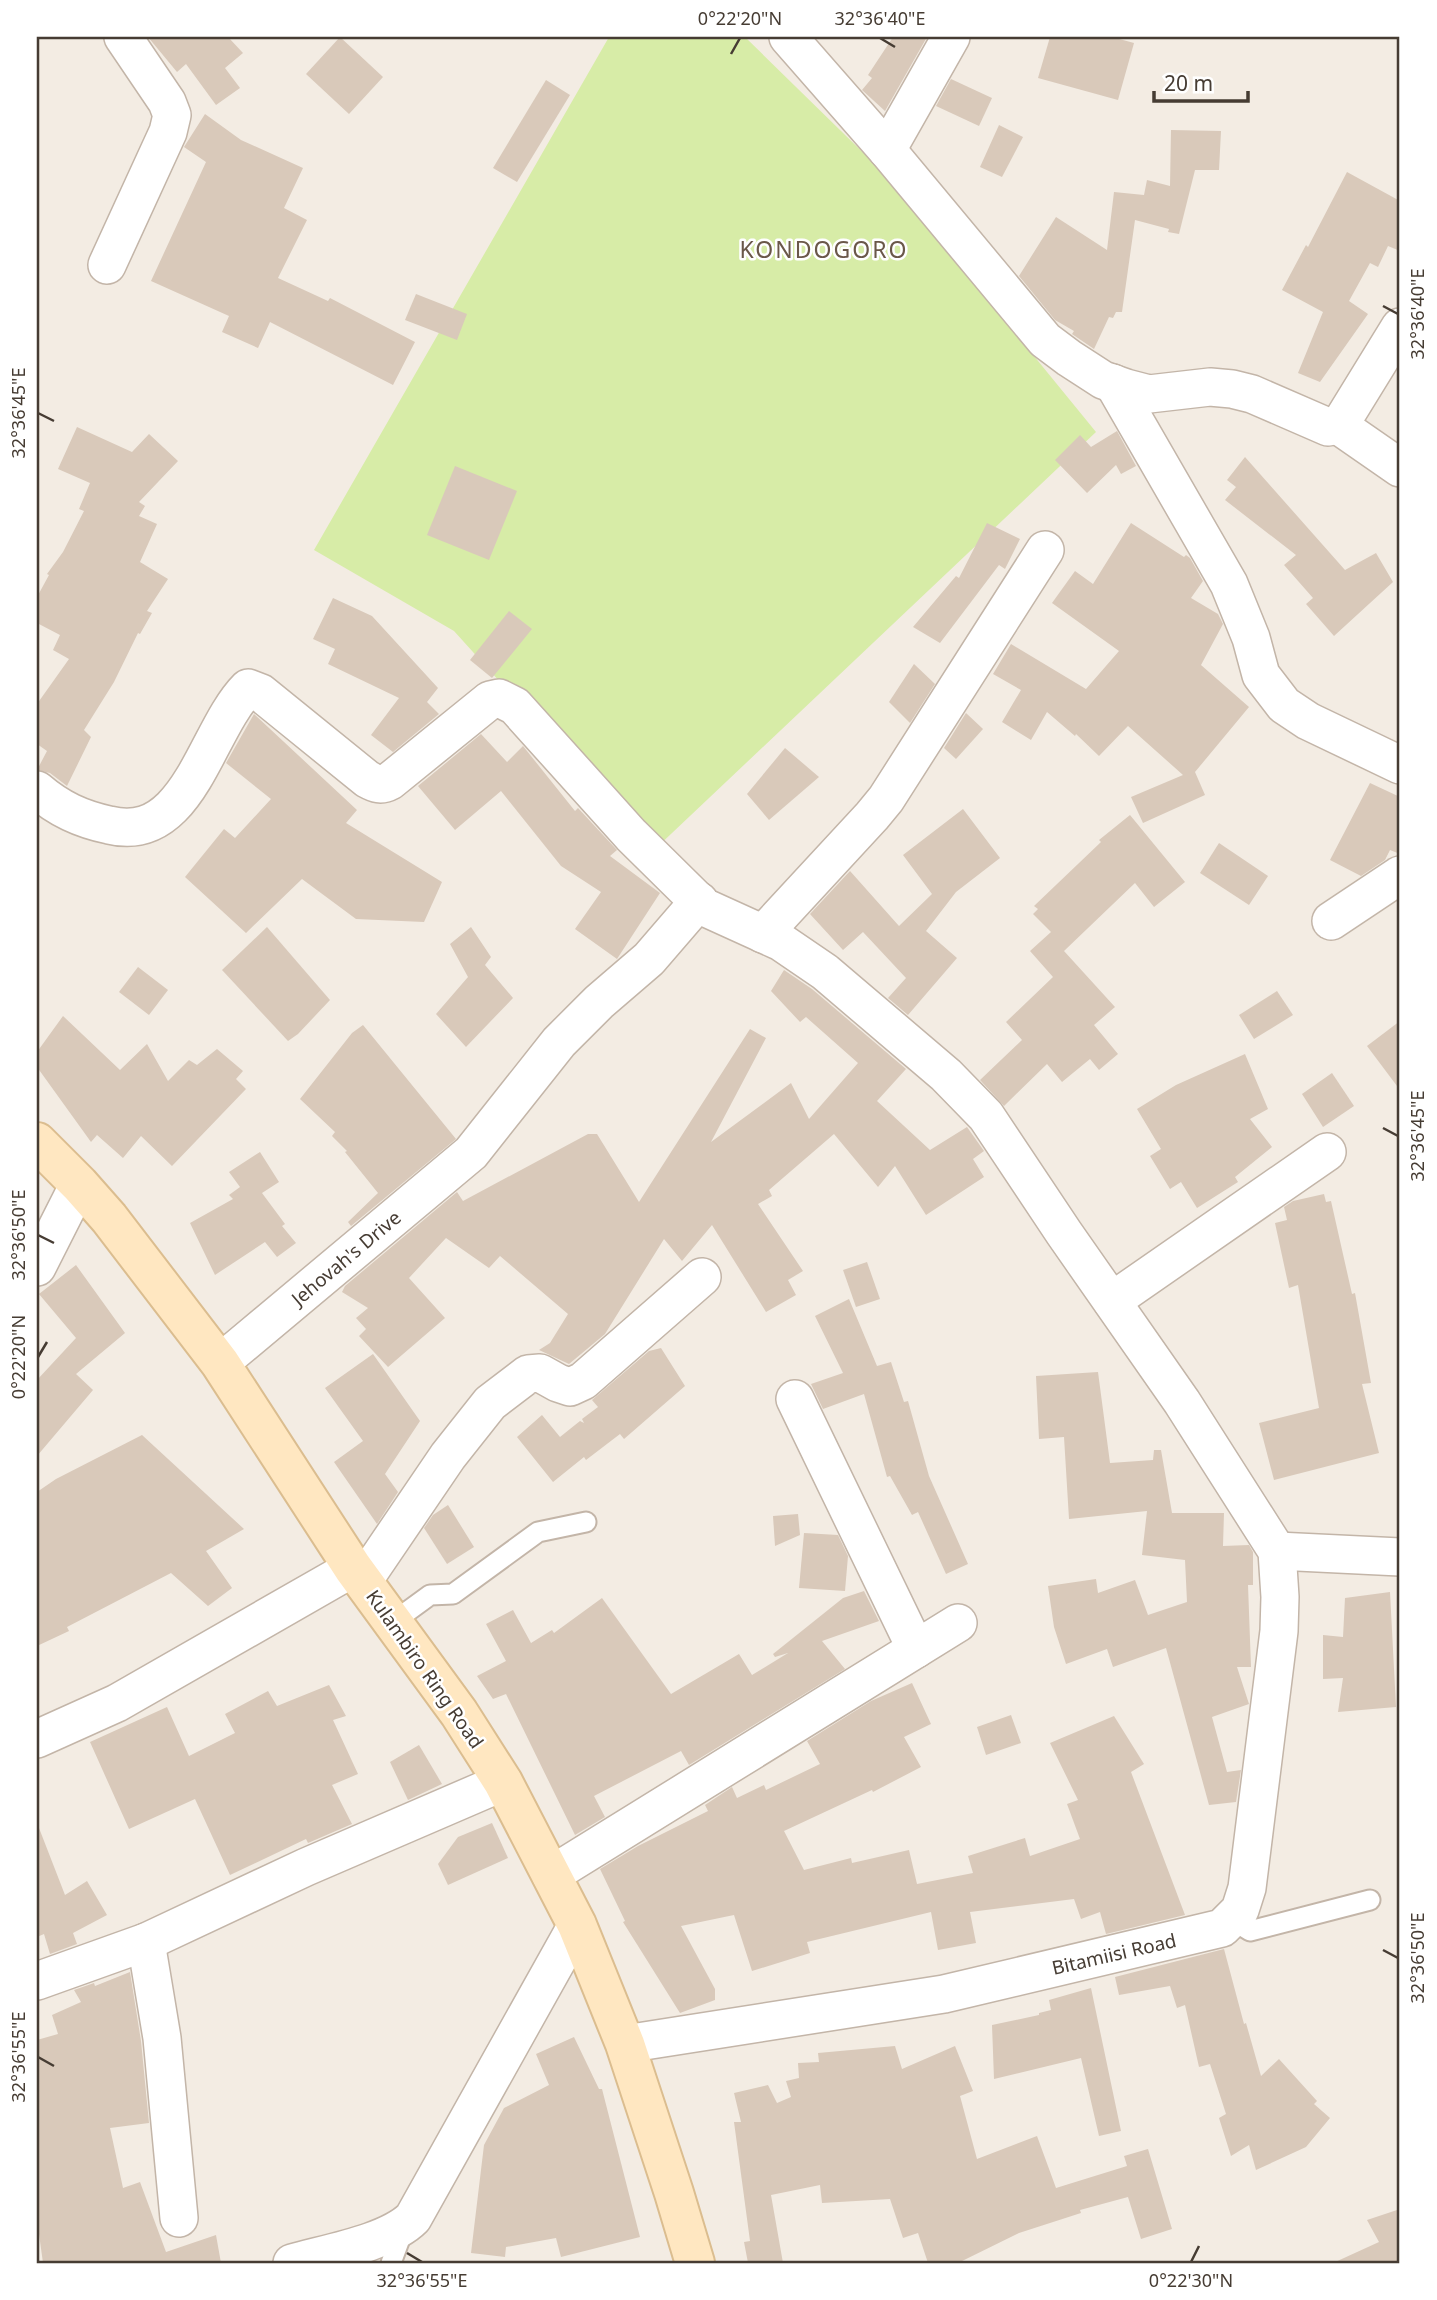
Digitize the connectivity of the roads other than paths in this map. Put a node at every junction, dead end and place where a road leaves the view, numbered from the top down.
1 (123, 37) edge
2 (788, 37) edge
3 (951, 37) edge
4 (887, 150) junction
5 (107, 265) dead end
6 (1400, 327) edge
7 (1113, 383) junction
8 (1338, 425) junction
9 (1400, 468) edge
10 (1045, 550) dead end
11 (1400, 765) edge
12 (37, 790) edge
13 (1400, 876) edge
14 (699, 901) junction
15 (1332, 921) dead end
16 (763, 934) junction
17 (37, 1142) edge
18 (1327, 1152) dead end
19 (79, 1184) junction
20 (37, 1267) edge
21 (702, 1277) dead end
22 (1112, 1301) junction
23 (220, 1363) junction
24 (794, 1399) dead end
25 (586, 1522) dead end
26 (1277, 1551) junction
27 (1400, 1557) edge
28 (358, 1575) junction
29 (393, 1622) junction
30 (958, 1623) dead end
31 (916, 1649) junction
32 (37, 1739) edge
33 (503, 1782) junction
34 (551, 1875) junction
35 (1370, 1900) dead end
36 (1232, 1920) junction
37 (577, 1925) junction
38 (146, 1942) junction
39 (37, 1981) edge
40 (625, 2043) junction
41 (179, 2218) dead end
42 (404, 2227) junction
43 (292, 2263) edge
44 (391, 2263) edge
45 (695, 2263) edge

1 - 5 street
2 - 4 street
3 - 4 street
4 - 7 street
6 - 8 street
7 - 8 street
7 - 11 street
8 - 9 street
10 - 16 street
12 - 14 street
13 - 15 street
14 - 16 street
14 - 23 street, Jehovah's Drive
16 - 22 street
17 - 19 street, Kulambiro Ring Road
18 - 22 street
19 - 20 street
19 - 23 street, Kulambiro Ring Road
21 - 28 street
22 - 26 street
23 - 28 street, Kulambiro Ring Road
24 - 31 street
25 - 29 lane
26 - 27 street
26 - 36 street
28 - 29 street, Kulambiro Ring Road
28 - 32 street
29 - 33 street, Kulambiro Ring Road
30 - 31 street
31 - 34 street
33 - 34 street, Kulambiro Ring Road
33 - 38 street
34 - 37 street, Kulambiro Ring Road
35 - 36 lane
36 - 40 street, Bitamiisi Road
37 - 40 street, Kulambiro Ring Road
37 - 42 street
38 - 39 street
38 - 41 street
40 - 45 street, Kulambiro Ring Road
42 - 43 street
42 - 44 lane

